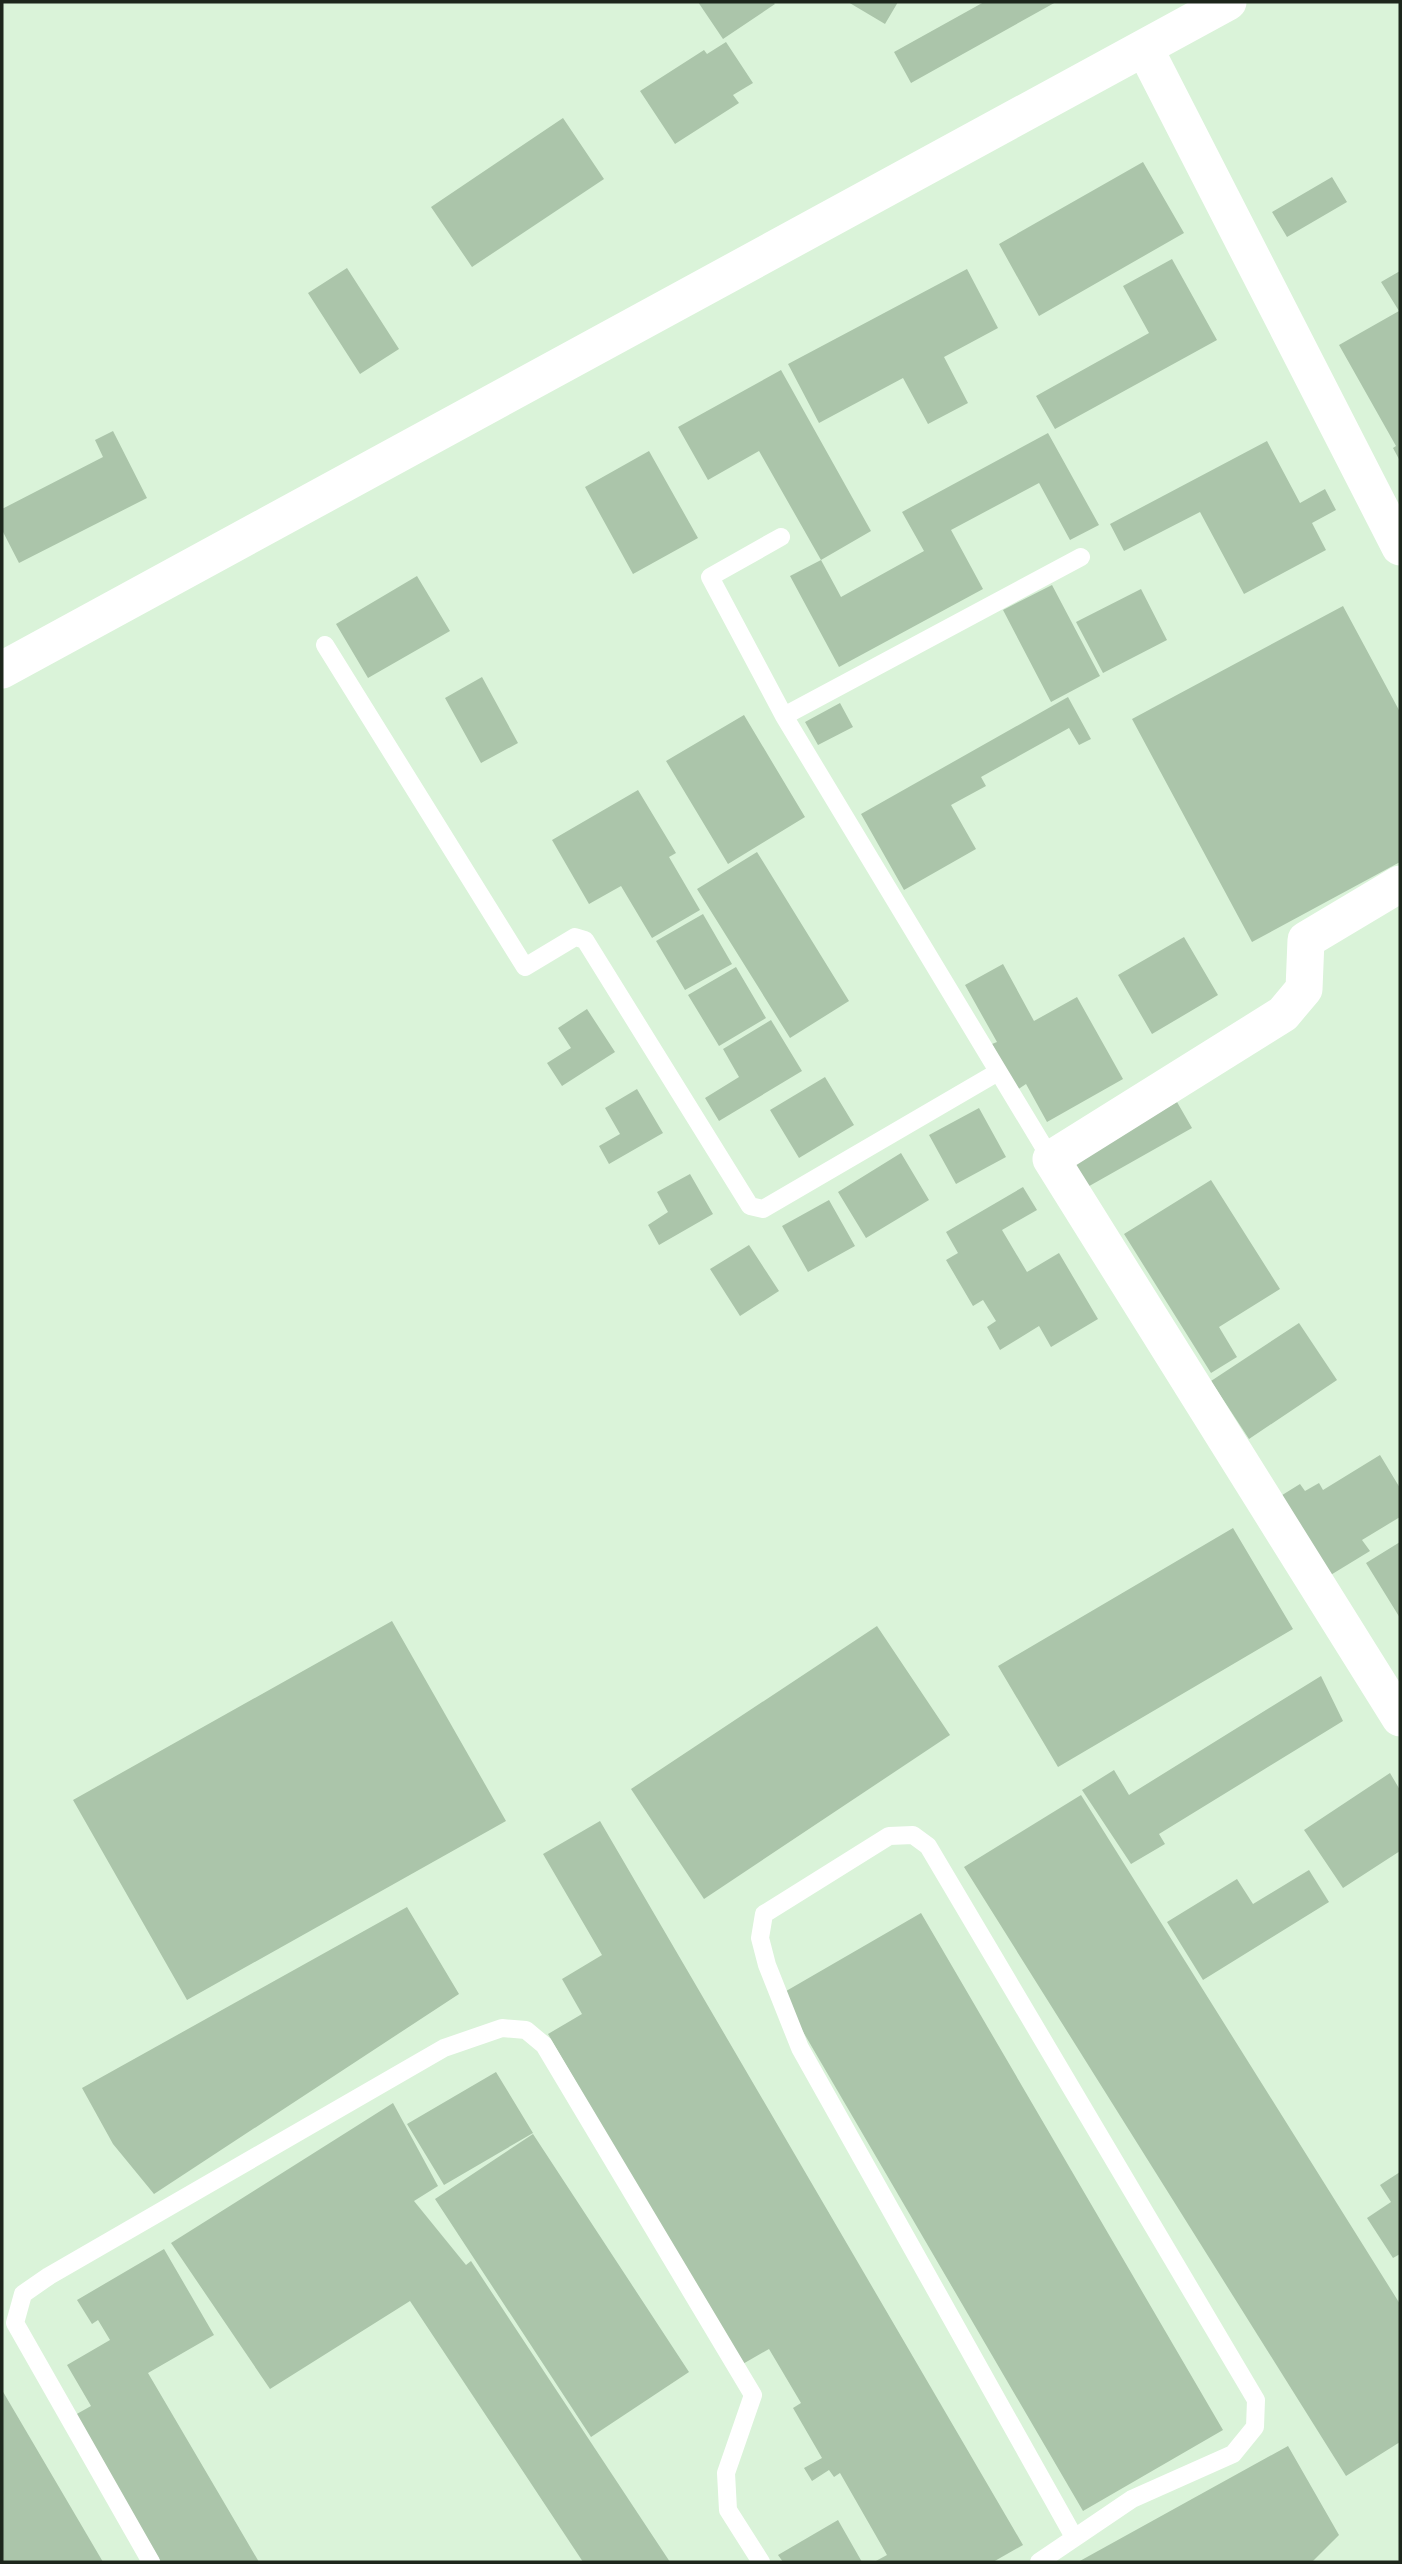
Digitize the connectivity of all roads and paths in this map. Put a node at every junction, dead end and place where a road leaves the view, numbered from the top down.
1 (1228, 2) edge
2 (1145, 49) junction
3 (781, 537) dead end
4 (1400, 547) edge
5 (1081, 557) dead end
6 (325, 645) dead end
7 (2, 670) edge
8 (784, 716) junction
9 (1400, 884) edge
10 (998, 1072) junction
11 (1051, 1159) junction
12 (1400, 1718) edge
13 (1074, 2538) junction
14 (151, 2562) edge
15 (761, 2562) edge
16 (1039, 2562) edge

1 - 2 street
2 - 4 street
2 - 7 street
3 - 8 lane
5 - 8 lane
6 - 10 lane
8 - 10 lane
9 - 11 street
10 - 11 lane
11 - 12 street
13 - 13 lane
13 - 16 lane
14 - 15 lane

